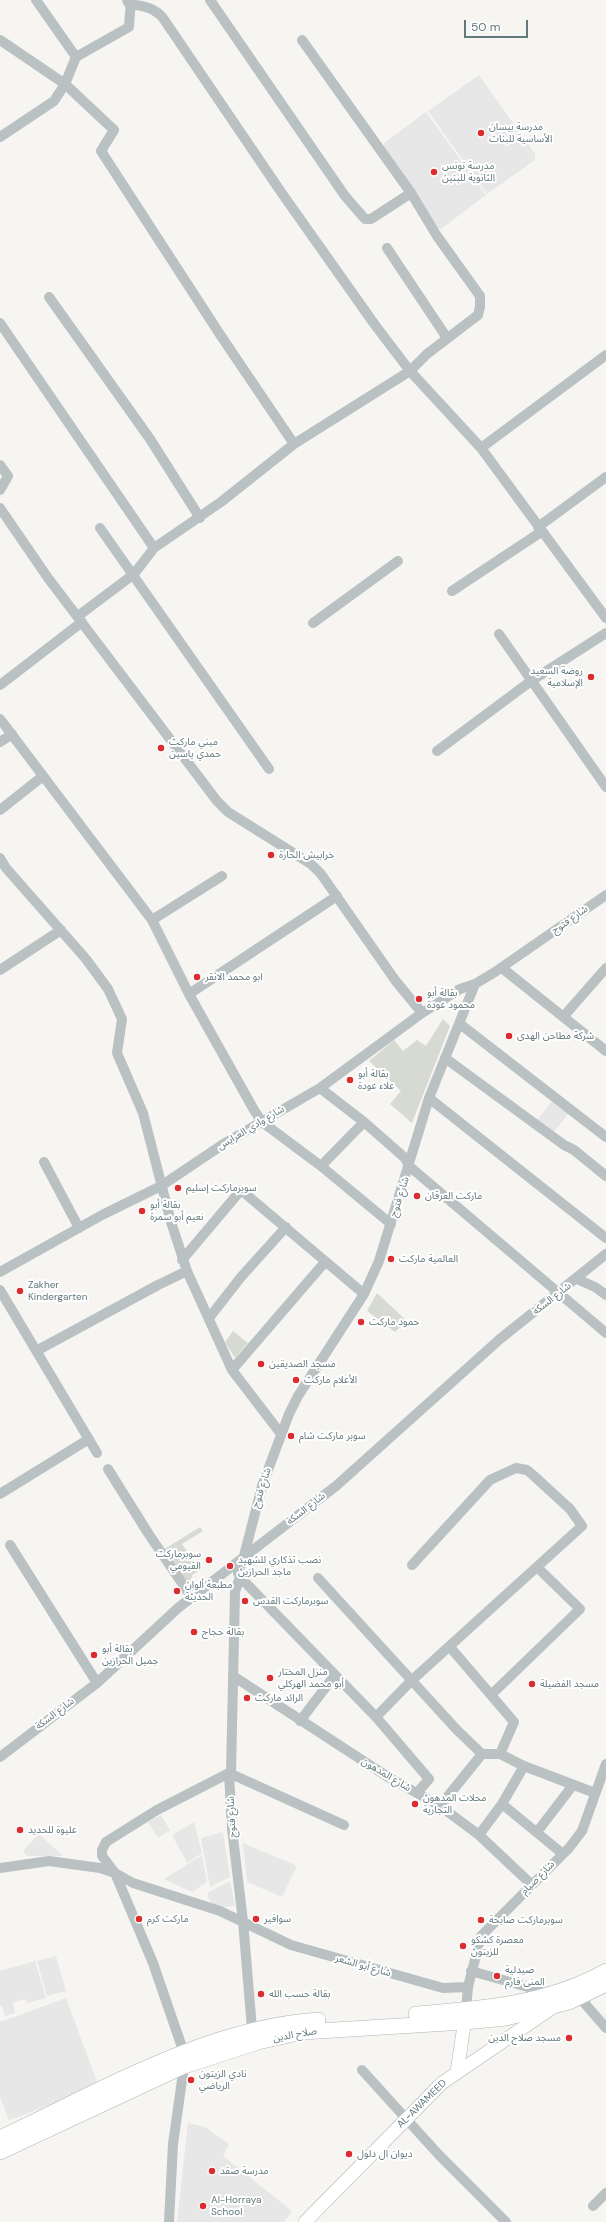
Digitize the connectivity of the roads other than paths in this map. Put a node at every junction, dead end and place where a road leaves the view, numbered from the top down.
1 (36, 0) edge
2 (210, 0) edge
3 (129, 1) edge
4 (0, 40) edge
5 (302, 40) dead end
6 (76, 57) junction
7 (65, 84) junction
8 (0, 137) edge
9 (411, 193) junction
10 (386, 248) dead end
11 (49, 297) dead end
12 (0, 323) edge
13 (447, 338) junction
14 (606, 356) edge
15 (410, 371) junction
16 (294, 444) junction
17 (480, 448) junction
18 (0, 465) edge
19 (606, 478) edge
20 (0, 490) edge
21 (0, 508) edge
22 (200, 518) junction
23 (100, 528) dead end
24 (540, 529) junction
25 (154, 548) junction
26 (398, 560) dead end
27 (134, 574) junction
28 (452, 592) dead end
29 (606, 618) edge
30 (80, 619) junction
31 (313, 623) dead end
32 (606, 633) edge
33 (499, 634) dead end
34 (531, 681) junction
35 (0, 684) edge
36 (0, 719) edge
37 (12, 734) junction
38 (0, 742) edge
39 (437, 751) dead end
40 (270, 769) dead end
41 (43, 776) junction
42 (606, 787) edge
43 (0, 810) edge
44 (0, 858) edge
45 (222, 876) dead end
46 (606, 895) edge
47 (337, 896) junction
48 (152, 920) junction
49 (60, 930) junction
50 (606, 968) edge
51 (0, 970) edge
52 (498, 970) junction
53 (475, 984) junction
54 (189, 994) junction
55 (422, 1013) junction
56 (564, 1016) junction
57 (460, 1024) junction
58 (606, 1051) edge
59 (445, 1058) junction
60 (320, 1088) junction
61 (429, 1098) junction
62 (262, 1122) junction
63 (364, 1122) junction
64 (606, 1137) edge
65 (44, 1162) dead end
66 (321, 1166) junction
67 (409, 1166) junction
68 (606, 1176) edge
69 (162, 1186) junction
70 (391, 1224) junction
71 (286, 1227) junction
72 (79, 1228) junction
73 (606, 1238) edge
74 (606, 1254) edge
75 (182, 1260) junction
76 (325, 1262) junction
77 (187, 1271) junction
78 (0, 1272) edge
79 (577, 1279) junction
80 (0, 1290) edge
81 (559, 1293) junction
82 (364, 1294) junction
83 (606, 1295) edge
84 (209, 1318) junction
85 (606, 1333) edge
86 (38, 1350) junction
87 (232, 1370) junction
88 (281, 1434) junction
89 (89, 1439) junction
90 (97, 1452) dead end
91 (108, 1469) dead end
92 (0, 1494) edge
93 (10, 1545) dead end
94 (244, 1556) junction
95 (412, 1565) dead end
96 (538, 1568) junction
97 (240, 1577) junction
98 (318, 1578) dead end
99 (192, 1598) junction
100 (450, 1647) junction
101 (335, 1675) junction
102 (233, 1676) junction
103 (411, 1681) junction
104 (97, 1682) junction
105 (492, 1694) junction
106 (376, 1717) junction
107 (300, 1720) junction
108 (482, 1754) junction
109 (500, 1754) junction
110 (0, 1757) edge
111 (606, 1764) edge
112 (524, 1766) junction
113 (229, 1773) junction
114 (570, 1788) dead end
115 (417, 1793) junction
116 (595, 1793) junction
117 (502, 1804) junction
118 (440, 1806) junction
119 (344, 1825) dead end
120 (537, 1832) junction
121 (479, 1835) junction
122 (563, 1854) junction
123 (0, 1868) edge
124 (115, 1872) junction
125 (531, 1884) junction
126 (243, 1920) junction
127 (471, 1971) junction
128 (606, 1971) edge
129 (606, 1984) edge
130 (468, 1987) junction
131 (580, 1998) junction
132 (553, 2000) junction
133 (465, 2016) junction
134 (606, 2028) edge
135 (252, 2029) junction
136 (184, 2059) junction
137 (362, 2070) dead end
138 (457, 2072) junction
139 (406, 2119) junction
140 (0, 2138) edge
141 (0, 2152) edge
142 (606, 2193) edge
143 (593, 2206) dead end
144 (168, 2222) edge
145 (305, 2222) edge
146 (506, 2222) edge

1 - 6 street
2 - 9 street
3 - 6 street
3 - 15 street
4 - 7 street
5 - 9 street
6 - 7 street
7 - 8 street
7 - 16 street
9 - 13 street
10 - 13 street
11 - 22 street
12 - 25 street
13 - 15 street
14 - 17 street
15 - 16 street
15 - 17 street
16 - 22 street
17 - 24 street
18 - 20 street
19 - 24 street
21 - 30 street
22 - 25 street
23 - 27 street
24 - 28 street
24 - 29 street
25 - 27 street
26 - 31 street
27 - 30 street
27 - 40 street
30 - 35 street
30 - 47 street
32 - 34 street
33 - 34 street
34 - 39 street
34 - 42 street
36 - 37 street
37 - 38 street
37 - 41 street
41 - 43 street
41 - 48 street
44 - 49 street
45 - 48 street
46 - 52 street, شارع فتوح
47 - 54 street
47 - 55 street
48 - 54 street
49 - 51 street
49 - 69 street
50 - 56 street
52 - 53 street, شارع وادي العرايس
52 - 56 street
53 - 55 street, شارع وادي العرايس
53 - 57 street, شارع فتوح
54 - 62 street
55 - 60 street, شارع وادي العرايس
56 - 58 street
57 - 59 street, شارع فتوح
57 - 64 street
59 - 61 street, شارع فتوح
59 - 68 street
60 - 62 street, شارع وادي العرايس
60 - 63 street
61 - 67 street, شارع فتوح
61 - 73 street
62 - 66 street
62 - 69 street, شارع وادي العرايس
63 - 66 street
63 - 67 street
65 - 72 street
66 - 70 street
67 - 70 street, شارع فتوح
67 - 81 street
69 - 72 street, شارع وادي العرايس
69 - 75 street
70 - 82 street, شارع فتوح
71 - 75 street
71 - 76 street
71 - 84 street
72 - 78 street, شارع وادي العرايس
74 - 79 street, شارع السكة
75 - 77 street
76 - 82 street
76 - 87 street
77 - 84 street
77 - 86 street
79 - 81 street, شارع السكة
79 - 83 street
80 - 86 street
81 - 85 street
81 - 94 street, شارع السكة
82 - 88 street, شارع فتوح
84 - 87 street
86 - 89 street
87 - 88 street
88 - 94 street, شارع فتوح
89 - 90 street
89 - 92 street
91 - 99 street
93 - 104 street
94 - 97 street, شارع فتوح
94 - 99 street, شارع السكة
95 - 96 street
96 - 100 street
96 - 105 street
97 - 101 street
97 - 102 street, شارع فتوح
98 - 103 street
99 - 104 street, شارع السكة
100 - 103 street
100 - 105 street
101 - 106 street
101 - 107 street
102 - 107 street, شارع المدهون
102 - 113 street, شارع فتوح
103 - 106 street
103 - 108 street
104 - 110 street, شارع السكة
105 - 109 street
106 - 115 street
107 - 115 street, شارع المدهون
108 - 109 street
108 - 118 street
109 - 112 street
111 - 116 street, شارع صيام
112 - 116 street
112 - 117 street
113 - 119 street
113 - 124 street
113 - 126 street, شارع فتوح
114 - 120 street
115 - 118 street, شارع المدهون
116 - 122 street, شارع صيام
117 - 120 street
117 - 121 street
118 - 121 street, شارع المدهون
120 - 122 street
121 - 125 street, شارع المدهون
122 - 125 street, شارع صيام
123 - 124 street
124 - 126 street, شارع أبو الشعر
124 - 136 street
125 - 127 street, شارع صيام
126 - 130 street, شارع أبو الشعر
126 - 135 street, شارع فتوح
127 - 130 street, شارع صيام
127 - 132 street
128 - 132 highway, صلاح الدين
129 - 131 highway, صلاح الدين
130 - 133 street
131 - 132 highway, صلاح الدين
131 - 134 street
132 - 133 highway, صلاح الدين
132 - 138 main road, AL-AWAMEED
133 - 135 highway, صلاح الدين
133 - 136 highway, صلاح الدين
133 - 138 main road
135 - 136 highway, صلاح الدين
136 - 140 highway, صلاح الدين
136 - 141 highway, صلاح الدين
136 - 144 street
137 - 139 street
138 - 139 main road, AL-AWAMEED
139 - 145 main road, AL-AWAMEED
139 - 146 street
142 - 143 street

